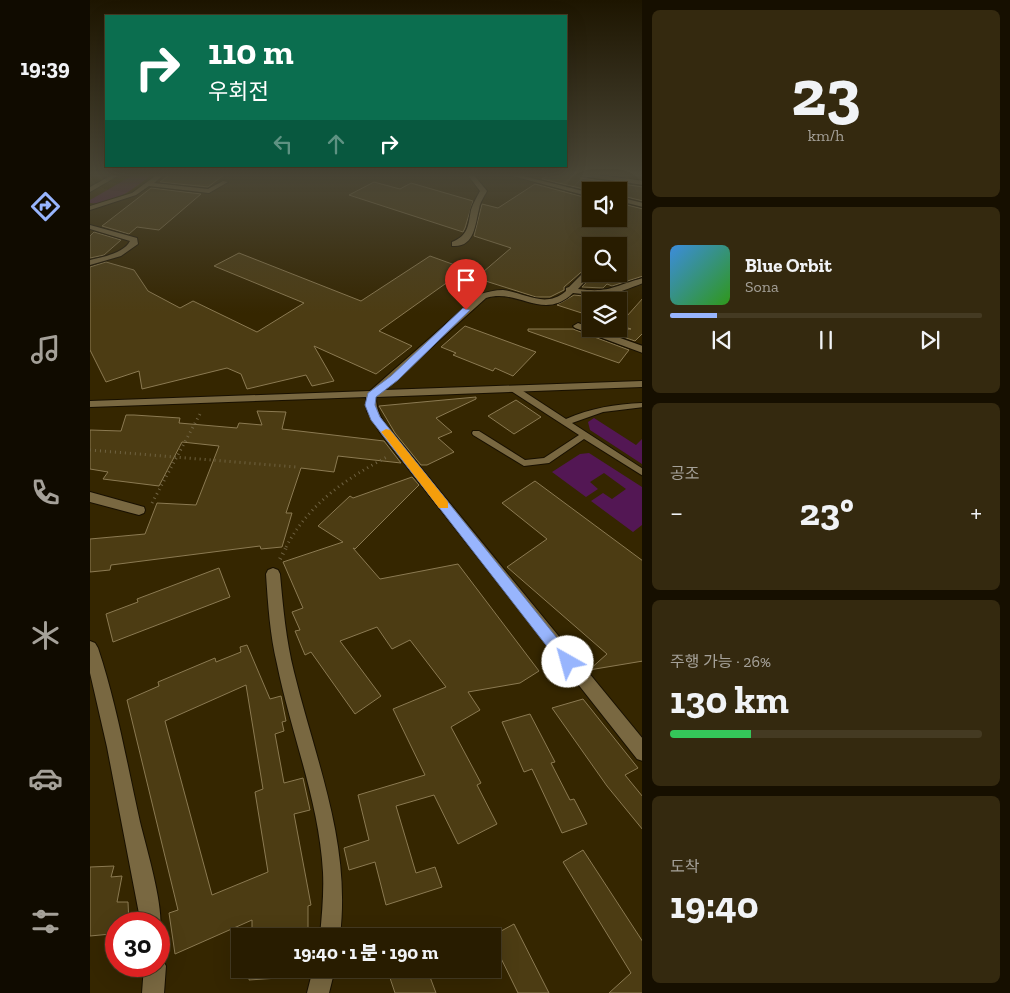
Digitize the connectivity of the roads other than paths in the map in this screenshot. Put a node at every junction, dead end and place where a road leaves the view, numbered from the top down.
1 (474, 220) edge
2 (90, 227) edge
3 (455, 244) dead end
4 (90, 263) edge
5 (582, 278) edge
6 (642, 280) edge
7 (569, 290) junction
8 (578, 326) dead end
9 (642, 350) edge
10 (642, 384) edge
11 (514, 389) junction
12 (371, 395) junction
13 (90, 404) edge
14 (642, 405) edge
15 (565, 423) junction
16 (476, 433) dead end
17 (584, 435) junction
18 (642, 473) edge
19 (90, 497) edge
20 (139, 510) road end
21 (273, 574) road end
22 (90, 648) edge
23 (642, 753) edge
24 (150, 912) edge
25 (331, 928) edge
26 (154, 977) edge
27 (322, 978) edge
28 (153, 993) edge
29 (318, 993) edge

1 - 3 street
2 - 4 street
5 - 7 street
6 - 7 street
7 - 12 street
8 - 9 street
10 - 11 street
11 - 12 street
11 - 15 lane
12 - 13 street
12 - 23 street
14 - 15 lane
15 - 17 lane
16 - 17 lane
17 - 18 lane
19 - 20 street
21 - 25 street
22 - 24 street
26 - 28 street
27 - 29 street

